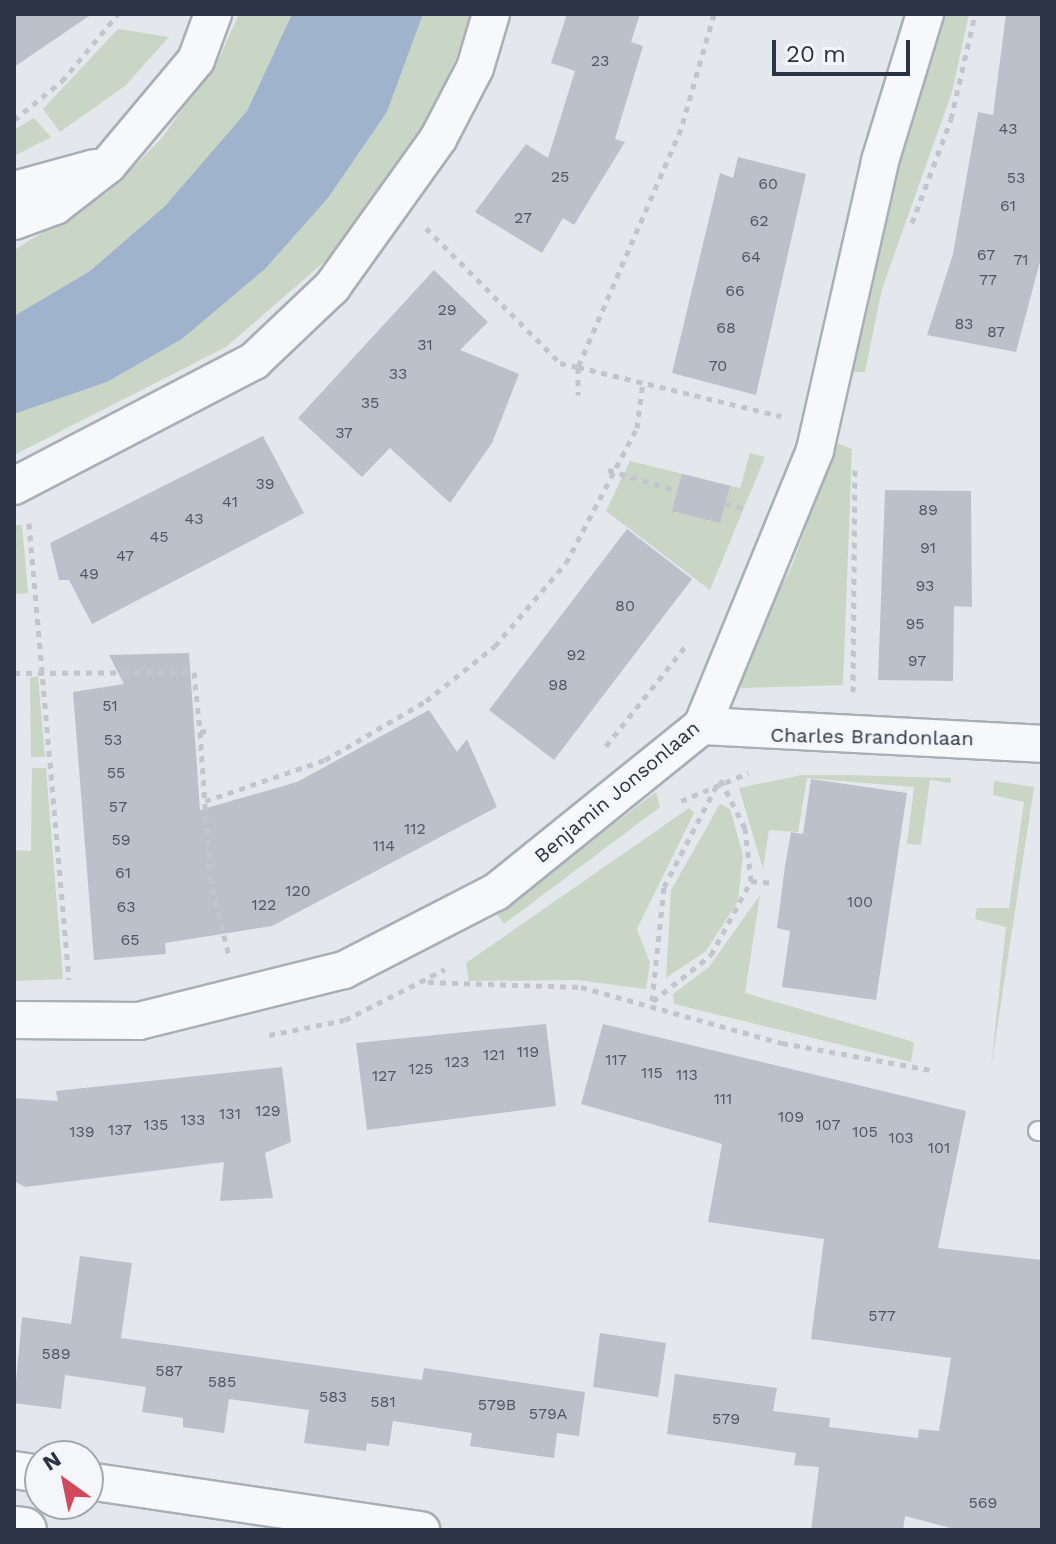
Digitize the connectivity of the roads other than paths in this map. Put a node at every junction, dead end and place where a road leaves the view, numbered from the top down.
1 (213, 14) edge
2 (491, 14) edge
3 (925, 14) edge
4 (108, 165) junction
5 (14, 190) edge
6 (14, 221) edge
7 (21, 496) edge
8 (702, 726) junction
9 (1042, 744) edge
10 (14, 1020) edge
11 (104, 1483) edge
12 (14, 1529) edge
13 (24, 1530) edge
14 (421, 1530) edge

1 - 4 street
2 - 7 street
3 - 8 street, Benjamin Jonsonlaan
4 - 5 street
4 - 6 street
8 - 9 street, Charles Brandonlaan
8 - 10 street, Benjamin Jonsonlaan
11 - 14 street
12 - 13 street

